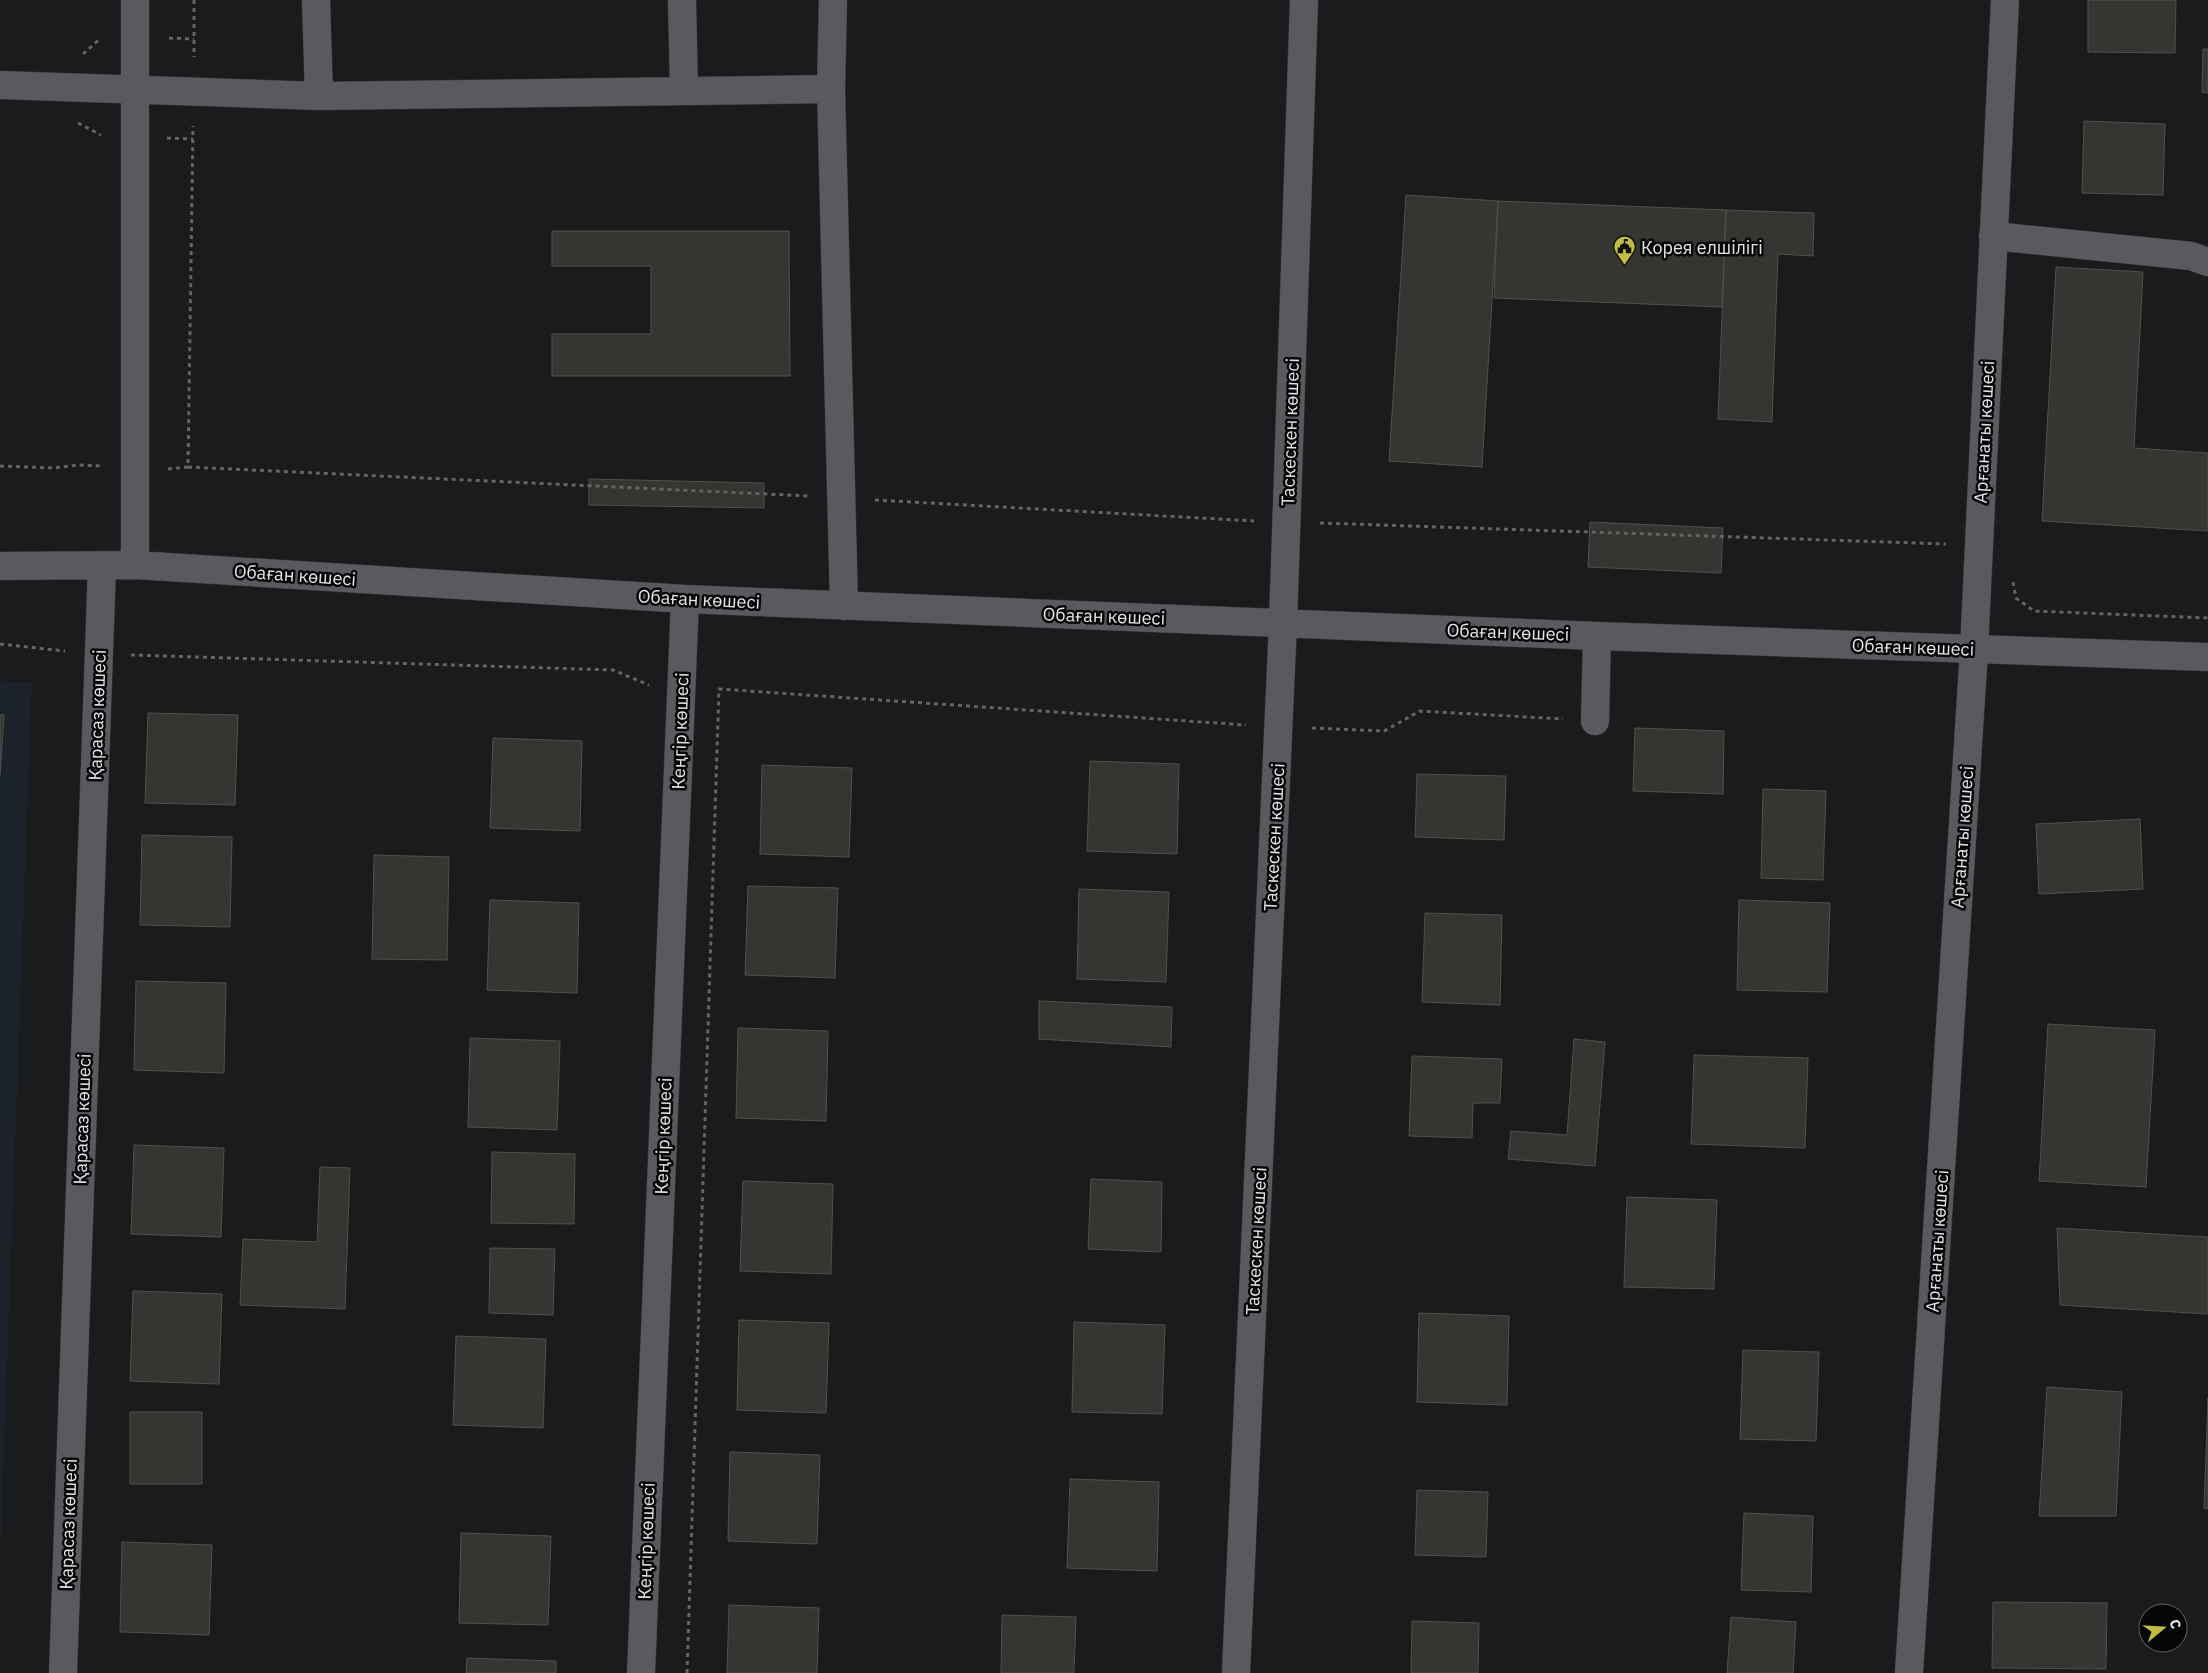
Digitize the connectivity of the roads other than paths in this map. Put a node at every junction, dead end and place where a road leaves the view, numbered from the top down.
1 (135, 0) edge
2 (316, 0) edge
3 (682, 0) edge
4 (833, 0) edge
5 (1304, 0) edge
6 (2004, 0) edge
7 (0, 85) edge
8 (831, 89) junction
9 (135, 91) junction
10 (684, 91) junction
11 (319, 96) junction
12 (1993, 236) junction
13 (2208, 262) edge
14 (135, 565) junction
15 (0, 566) edge
16 (102, 566) junction
17 (686, 599) junction
18 (844, 606) junction
19 (1283, 623) junction
20 (1597, 636) junction
21 (1974, 650) junction
22 (2208, 657) edge
23 (1595, 721) road end
24 (63, 1673) edge
25 (641, 1673) edge
26 (1236, 1673) edge
27 (1910, 1673) edge

1 - 9 street
2 - 11 street
3 - 10 street
4 - 8 street
5 - 19 street, Таскескен көшесі
6 - 12 street, Арғанаты көшесі
7 - 9 street
8 - 10 street
8 - 18 street
9 - 11 street
9 - 14 street
10 - 11 street
12 - 13 street
12 - 21 street, Арғанаты көшесі
14 - 16 street, Обаған көшесі
14 - 17 street, Обаған көшесі
15 - 16 street, Обаған көшесі
16 - 24 street, Қарасаз көшесі
17 - 18 street, Обаған көшесі
17 - 25 street, Кеңгір көшесі
18 - 19 street, Обаған көшесі
19 - 20 street, Обаған көшесі
19 - 26 street, Таскескен көшесі
20 - 21 street, Обаған көшесі
20 - 23 street
21 - 22 street, Обаған көшесі
21 - 27 street, Арғанаты көшесі

